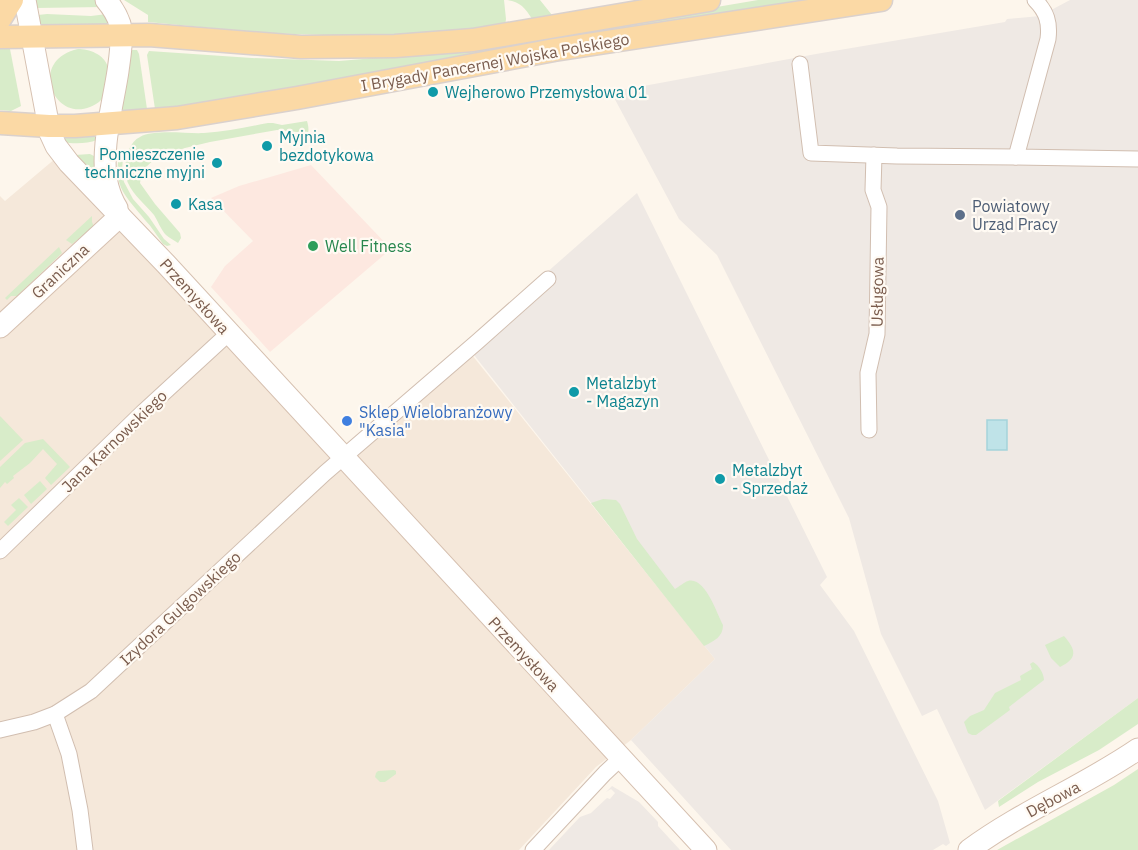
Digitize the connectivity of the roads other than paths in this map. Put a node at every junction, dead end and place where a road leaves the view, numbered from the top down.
1 (12, 0) edge
2 (26, 0) edge
3 (106, 0) edge
4 (709, 0) edge
5 (881, 0) edge
6 (1035, 0) edge
7 (0, 19) edge
8 (120, 35) junction
9 (33, 36) junction
10 (0, 37) edge
11 (800, 64) dead end
12 (0, 123) edge
13 (109, 124) junction
14 (49, 126) junction
15 (874, 155) junction
16 (1016, 157) junction
17 (1138, 159) edge
18 (120, 216) junction
19 (548, 279) dead end
20 (0, 327) edge
21 (229, 333) junction
22 (869, 430) dead end
23 (343, 457) junction
24 (1, 548) edge
25 (55, 714) junction
26 (0, 729) edge
27 (1138, 749) edge
28 (621, 758) junction
29 (85, 850) edge
30 (533, 850) edge
31 (706, 850) edge
32 (969, 850) edge

1 - 7 main road
2 - 9 street, Przemysłowa
3 - 8 street
4 - 8 main road, I Brygady Pancernej Wojska Polskiego
5 - 13 main road, I Brygady Pancernej Wojska Polskiego
6 - 16 street
8 - 9 main road, I Brygady Pancernej Wojska Polskiego
8 - 13 street, Przemysłowa
9 - 10 main road
9 - 14 street, Przemysłowa
11 - 15 street
12 - 14 main road
13 - 14 main road, I Brygady Pancernej Wojska Polskiego
13 - 18 street, Przemysłowa
14 - 18 street, Przemysłowa
15 - 16 street
15 - 22 street, Usługowa
16 - 17 street
18 - 20 street, Graniczna
18 - 21 street, Przemysłowa
19 - 23 street
21 - 23 street, Przemysłowa
21 - 24 street, Jana Karnowskiego
23 - 25 street, Izydora Gulgowskiego
23 - 28 street, Przemysłowa
25 - 26 street, Izydora Gulgowskiego
25 - 29 street
27 - 32 street, Dębowa
28 - 30 street
28 - 31 street, Przemysłowa

